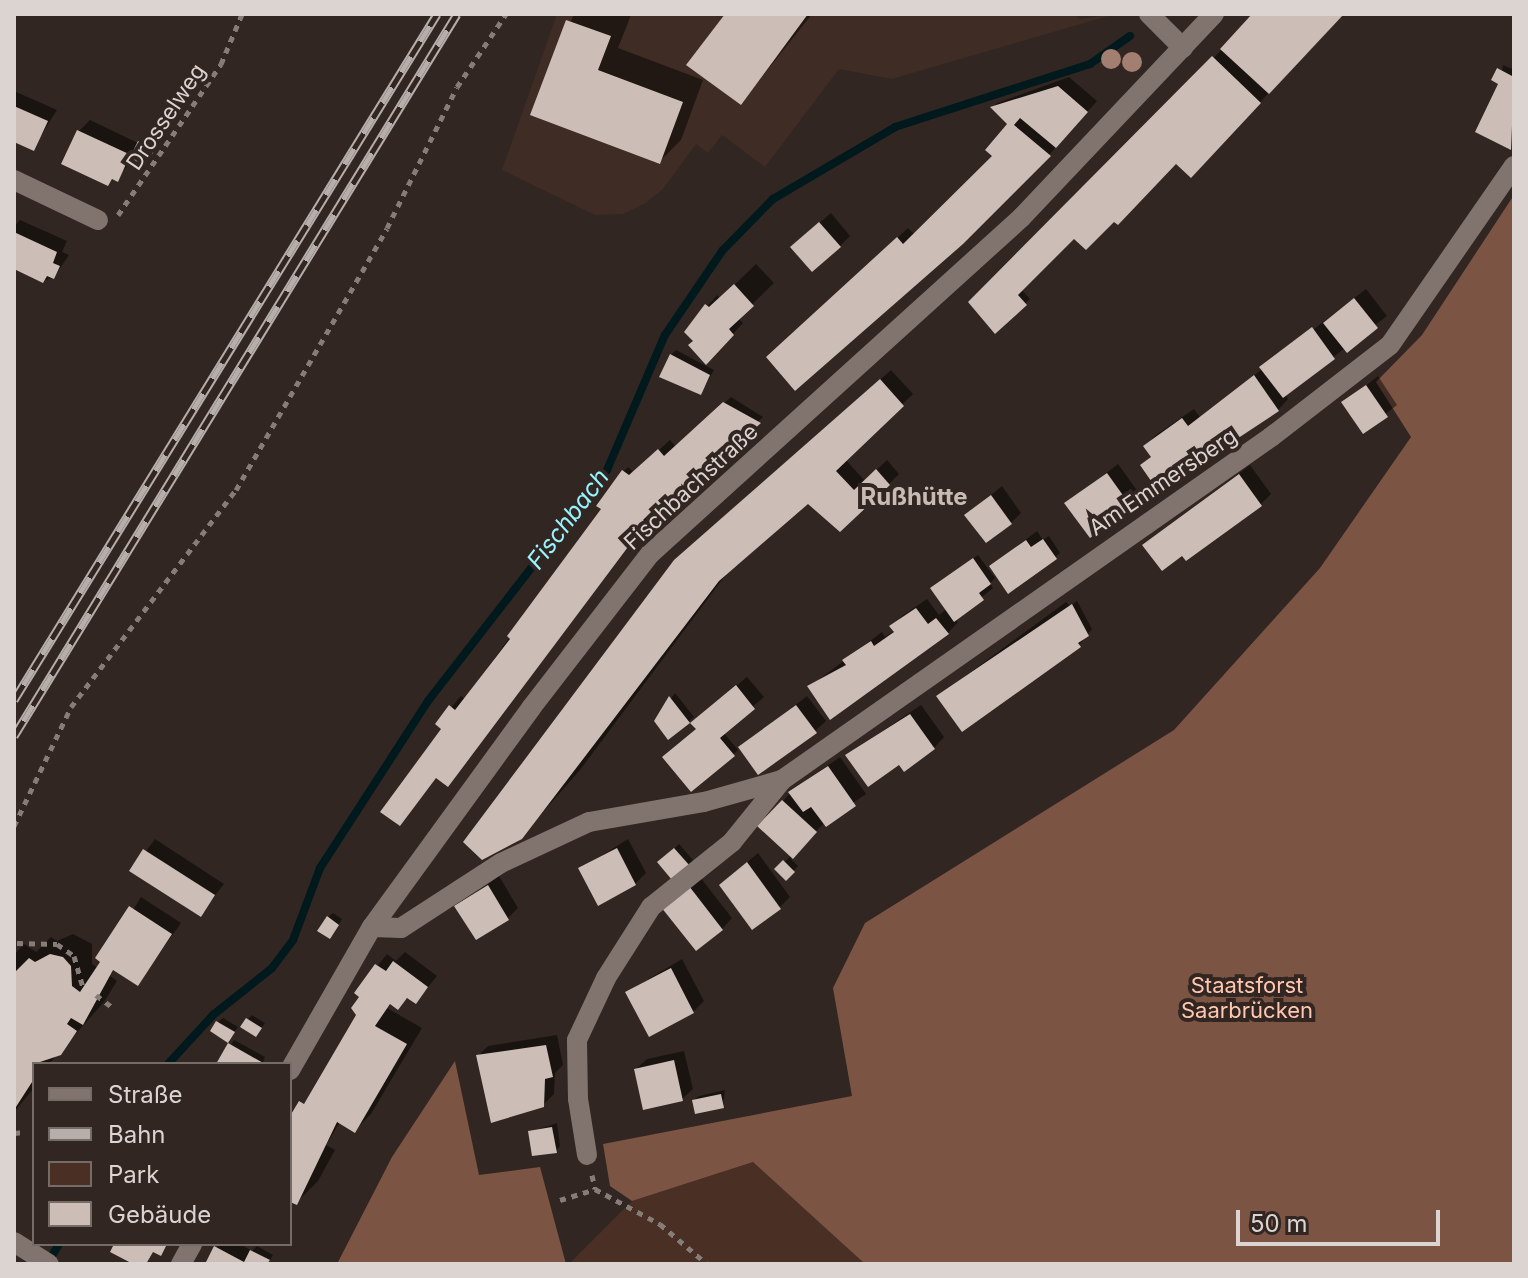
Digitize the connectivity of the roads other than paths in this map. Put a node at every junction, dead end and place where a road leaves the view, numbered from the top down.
1 (1214, 14) edge
2 (1156, 21) edge
3 (1183, 48) junction
4 (1514, 166) edge
5 (14, 180) edge
6 (98, 220) road end
7 (782, 780) junction
8 (372, 927) junction
9 (292, 1067) edge
10 (587, 1155) road end
11 (191, 1246) edge
12 (21, 1247) edge
13 (49, 1264) edge
14 (181, 1264) edge

1 - 3 street, Fischbachstraße
2 - 3 street
3 - 8 street, Fischbachstraße
4 - 7 street, Am Emmersberg
5 - 6 street
7 - 8 street, Am Emmersberg
7 - 10 street, Am Emmersberg
8 - 9 street, Fischbachstraße
11 - 14 street
12 - 13 street

